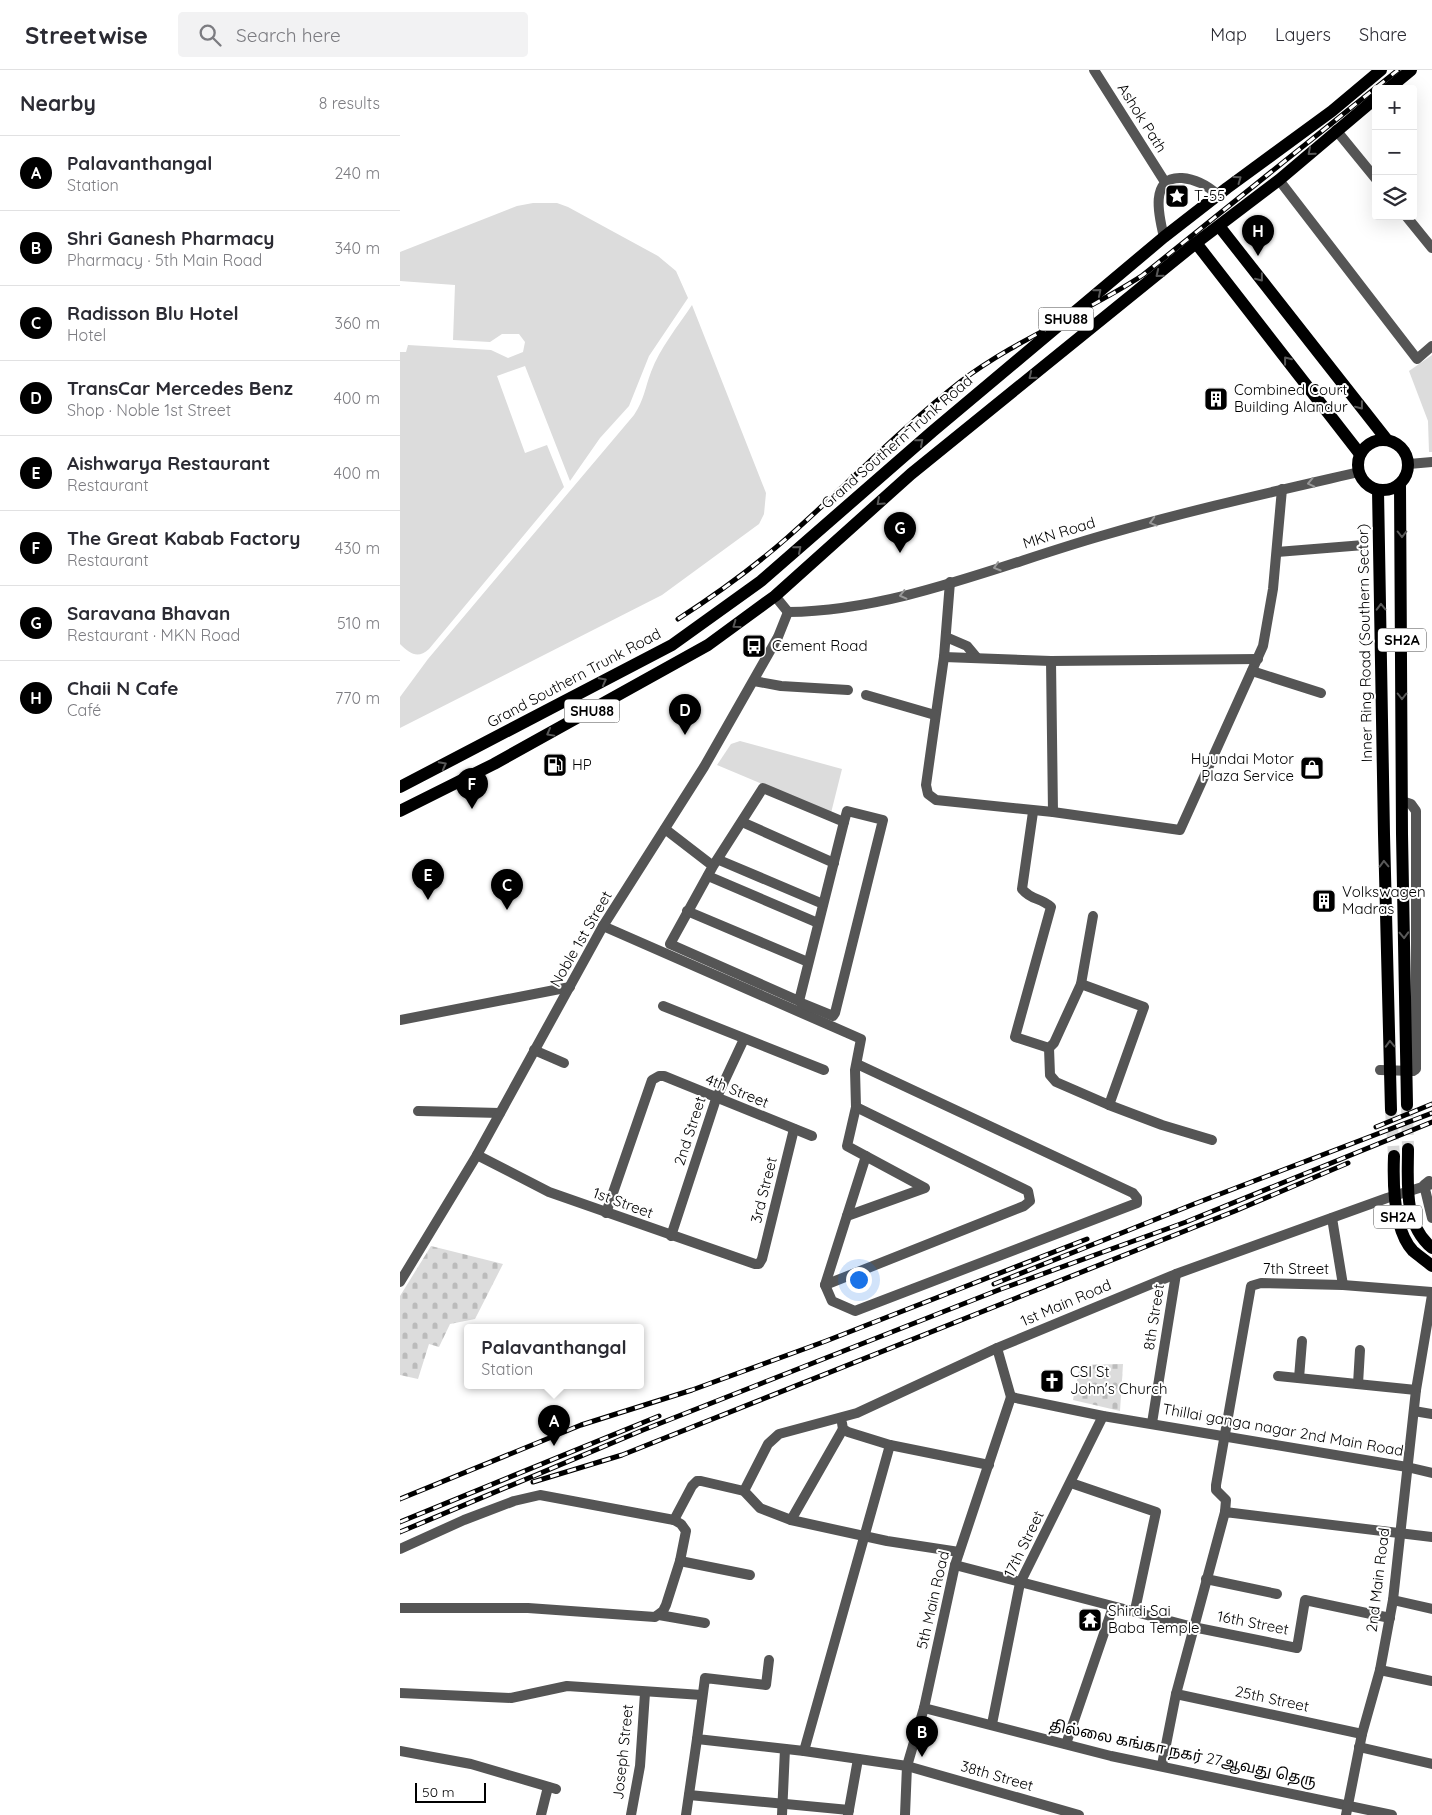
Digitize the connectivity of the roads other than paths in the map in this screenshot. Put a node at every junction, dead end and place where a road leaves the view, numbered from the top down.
1 (1094, 70) edge
2 (1381, 70) edge
3 (1411, 70) edge
4 (1393, 85) edge
5 (1372, 101) edge
6 (1336, 130) junction
7 (1373, 175) edge
8 (1279, 180) junction
9 (1165, 182) junction
10 (1218, 195) junction
11 (1409, 220) edge
12 (1220, 226) junction
13 (1164, 237) junction
14 (1196, 243) junction
15 (1432, 248) edge
16 (1432, 346) edge
17 (1387, 440) junction
18 (1360, 454) junction
19 (1432, 462) edge
20 (1409, 464) junction
21 (1358, 472) junction
22 (1400, 485) junction
23 (1282, 489) junction
24 (1378, 490) junction
25 (1364, 545) dead end
26 (1277, 552) junction
27 (761, 581) junction
28 (950, 582) junction
29 (775, 596) junction
30 (788, 612) junction
31 (946, 636) junction
32 (672, 645) junction
33 (944, 656) junction
34 (976, 658) junction
35 (684, 659) junction
36 (1258, 659) junction
37 (1051, 661) junction
38 (1252, 671) junction
39 (754, 680) junction
40 (848, 690) dead end
41 (1321, 693) dead end
42 (866, 695) dead end
43 (936, 715) junction
44 (400, 787) edge
45 (1383, 796) junction
46 (1402, 799) junction
47 (400, 811) edge
48 (1033, 812) junction
49 (1053, 812) junction
50 (742, 822) junction
51 (844, 822) junction
52 (665, 829) junction
53 (834, 862) junction
54 (713, 867) junction
55 (823, 904) junction
56 (687, 911) junction
57 (1093, 916) dead end
58 (818, 923) junction
59 (603, 926) junction
60 (808, 962) junction
61 (1081, 984) junction
62 (570, 986) junction
63 (799, 1001) junction
64 (663, 1006) dead end
65 (400, 1020) edge
66 (744, 1039) junction
67 (1049, 1048) junction
68 (534, 1050) junction
69 (564, 1063) dead end
70 (857, 1064) junction
71 (824, 1070) dead end
72 (1381, 1070) dead end
73 (716, 1099) junction
74 (1110, 1105) junction
75 (1407, 1105) tunnel mouth
76 (856, 1107) junction
77 (1392, 1110) tunnel mouth
78 (418, 1111) dead end
79 (500, 1113) junction
80 (794, 1129) junction
81 (812, 1136) dead end
82 (1212, 1140) dead end
83 (1408, 1150) tunnel mouth
84 (477, 1155) junction
85 (866, 1156) junction
86 (1394, 1156) tunnel mouth
87 (1429, 1183) edge
88 (606, 1213) junction
89 (847, 1216) junction
90 (1332, 1218) junction
91 (1432, 1218) edge
92 (671, 1236) junction
93 (1432, 1248) edge
94 (762, 1259) joint
95 (1432, 1266) edge
96 (1176, 1274) junction
97 (400, 1282) edge
98 (824, 1285) junction
99 (1343, 1285) junction
100 (1432, 1293) edge
101 (1302, 1341) dead end
102 (1428, 1346) edge
103 (997, 1348) junction
104 (1360, 1350) dead end
105 (1278, 1376) dead end
106 (1299, 1378) junction
107 (1358, 1384) junction
108 (1416, 1390) junction
109 (1011, 1397) junction
110 (1414, 1411) junction
111 (1432, 1414) edge
112 (1103, 1416) junction
113 (841, 1418) junction
114 (1152, 1423) junction
115 (843, 1429) junction
116 (1225, 1435) junction
117 (890, 1445) junction
118 (989, 1465) junction
119 (1407, 1467) junction
120 (1432, 1473) edge
121 (1071, 1483) junction
122 (744, 1491) junction
123 (1225, 1512) junction
124 (674, 1520) junction
125 (790, 1520) junction
126 (1399, 1533) junction
127 (863, 1536) junction
128 (1432, 1537) edge
129 (400, 1548) edge
130 (959, 1552) junction
131 (680, 1561) junction
132 (955, 1565) junction
133 (750, 1575) dead end
134 (1206, 1579) junction
135 (1020, 1583) junction
136 (1277, 1594) dead end
137 (1393, 1600) junction
138 (1113, 1607) junction
139 (400, 1608) edge
140 (1432, 1609) edge
141 (1135, 1610) junction
142 (660, 1615) junction
143 (1390, 1618) junction
144 (705, 1624) dead end
145 (1193, 1627) junction
146 (769, 1660) dead end
147 (1380, 1670) junction
148 (1432, 1681) edge
149 (400, 1693) edge
150 (645, 1693) junction
151 (1176, 1694) junction
152 (702, 1695) junction
153 (924, 1708) junction
154 (992, 1724) junction
155 (1362, 1734) junction
156 (698, 1739) junction
157 (1066, 1744) junction
158 (1359, 1747) junction
159 (785, 1749) junction
160 (400, 1751) edge
161 (804, 1751) junction
162 (858, 1759) junction
163 (1432, 1764) edge
164 (1162, 1765) junction
165 (907, 1766) junction
166 (688, 1795) junction
167 (783, 1803) junction
168 (1347, 1810) edge
169 (849, 1812) edge
170 (541, 1815) edge
171 (632, 1815) edge
172 (686, 1815) edge
173 (782, 1815) edge
174 (905, 1815) edge
175 (1079, 1815) edge
176 (1392, 1815) edge

1 - 9 street, Ashok Path
10 -> 2 main road, Grand Southern Trunk Road / SHU88
3 - 4 main road
5 - 6 main road, SHU88
6 - 7 street
6 -> 8 main road, SHU88
8 - 12 main road, SHU88
8 - 16 street
9 - 10 street
9 - 13 street
10 - 13 main road, Grand Southern Trunk Road / SHU88
11 - 15 street
12 - 14 main road, SHU88
12 -> 17 main road
27 -> 13 main road, Grand Southern Trunk Road / SHU88
18 -> 14 main road
14 -> 29 main road, SHU88
17 - 18 main road
17 - 20 main road
18 - 21 main road
19 - 20 street
20 - 22 main road, SH2A
21 -> 23 street, MKN Road
21 - 24 main road
22 - 24 main road
22 -> 46 main road, SH2A
23 - 26 street
23 -> 28 street, MKN Road
45 -> 24 main road, Inner Ring Road (Southern Sector) / SH2A
25 - 26 street
26 - 36 street
27 - 29 main road
27 - 32 main road, Grand Southern Trunk Road / SHU88
28 -> 30 street, MKN Road
28 - 31 street
29 - 30 street
29 -> 35 main road, SHU88
30 - 39 street, Noble 1st Street
31 - 33 street
31 - 34 street
32 - 35 main road
44 -> 32 main road, Grand Southern Trunk Road / SHU88
33 - 34 street
33 - 43 street
34 - 37 street
35 -> 47 main road, SHU88
36 - 37 street
36 - 38 street
37 - 49 street
38 - 41 street
38 - 49 street
39 - 40 street
39 - 52 street, Noble 1st Street
42 - 43 street
43 - 48 street
45 - 46 main road
77 -> 45 main road, SH2A
46 - 72 street
46 -> 75 main road, SH2A
48 - 49 street
48 - 67 street
50 - 51 street
50 - 53 street
50 - 54 street
51 - 53 street
51 - 63 street
52 - 54 street
52 - 59 street, Noble 1st Street
53 - 55 street
54 - 55 street
54 - 56 street
54 - 58 street
55 - 58 street
56 - 60 street
56 - 63 street
57 - 61 street
58 - 60 street
59 - 62 street, Noble 1st Street
59 - 70 street
60 - 63 street
61 - 67 street
61 - 74 street
62 - 65 street
62 - 68 street, Noble 1st Street
64 - 66 street
66 - 71 street
66 - 73 street, 2nd Street
67 - 74 street
68 - 69 street
68 - 79 street, Noble 1st Street
70 - 76 street
70 - 98 street
73 - 80 street, 4th Street
73 - 88 street, 4th Street
73 - 92 street, 2nd Street
74 - 82 street
76 - 85 street
76 - 98 street
78 - 79 street
79 - 84 street, Noble 1st Street
80 - 81 street, 4th Street
80 - 94 street, 3rd Street
83 - 93 main road, SH2A
84 - 88 street, 1st Street
84 - 97 street, Noble 1st Street
85 - 89 street
85 - 89 street
86 - 95 main road, SH2A
87 - 90 street, 1st Main Road
87 - 91 street
88 - 92 street, 1st Street
89 - 98 street
90 - 96 street, 1st Main Road
90 - 99 street
92 - 94 street, 1st Street
96 - 103 street, 1st Main Road
96 - 114 street, 8th Street
99 - 100 street, 7th Street
99 - 116 street, 7th Street
100 - 102 street, 2nd Main Road
101 - 106 street
102 - 108 street, 2nd Main Road
103 - 109 street
103 - 113 street, 1st Main Road
104 - 107 street
105 - 106 street
106 - 107 street
107 - 108 street
108 - 110 street, 2nd Main Road
109 - 112 street, Thillai ganga nagar 2nd Main Road
109 - 118 street, 5th Main Road
110 - 111 street
110 - 119 street, 2nd Main Road
112 - 114 street, Thillai ganga nagar 2nd Main Road
112 - 121 street, 17th Street
113 - 115 street
113 - 122 street, 1st Main Road
114 - 116 street, Thillai ganga nagar 2nd Main Road
115 - 117 street
115 - 125 street
116 - 119 street, Thillai ganga nagar 2nd Main Road
116 - 123 street
117 - 118 street
117 - 127 street
118 - 130 street, 5th Main Road
119 - 120 street, Thillai ganga nagar 2nd Main Road
119 - 126 street, 2nd Main Road
121 - 135 street, 17th Street
121 - 141 street
122 - 124 street
122 - 125 street
123 - 126 street
123 - 134 street
124 - 129 street
124 - 131 street
125 - 127 street
126 - 128 street
126 - 137 street, 2nd Main Road
127 - 130 street
127 - 161 street
130 - 132 street, 5th Main Road
131 - 133 street
131 - 142 street
132 - 135 street, 16th Street
132 - 153 street, 5th Main Road
134 - 136 street
134 - 145 street
135 - 138 street, 16th Street
135 - 154 street, 17th Street
137 - 140 street
137 - 143 street, 2nd Main Road
138 - 141 street, 16th Street
138 - 157 street
139 - 142 street
141 - 145 street, 16th Street
142 - 144 street
143 - 145 street, 16th Street
143 - 147 street, 2nd Main Road
145 - 151 street
146 - 152 street
147 - 148 street
147 - 155 street, 2nd Main Road
149 - 150 street
150 - 152 street
150 - 171 street, Joseph Street
151 - 155 street, 25th Street
151 - 164 street
152 - 156 street
153 - 154 street, தில்லை கங்கா நகர் 27ஆவது தெரு
153 - 165 street, 5th Main Road
154 - 157 street, தில்லை கங்கா நகர் 27ஆவது தெரு
155 - 158 street, 2nd Main Road
156 - 159 street, 38th Street
156 - 166 street
157 - 164 street, தில்லை கங்கா நகர் 27ஆவது தெரு
158 - 163 street
158 - 168 street, 2nd Main Road
159 - 161 street, 38th Street
159 - 167 street
160 - 170 street
161 - 162 street, 38th Street
162 - 165 street, 38th Street
162 - 169 street
164 - 168 street, தில்லை கங்கா நகர் 27ஆவது தெரு
165 - 174 street, 5th Main Road
165 - 175 street, 38th Street
166 - 167 street
166 - 172 street
167 - 169 street
167 - 173 street
168 - 176 street, தில்லை கங்கா நகர் 27ஆவது தெரு

